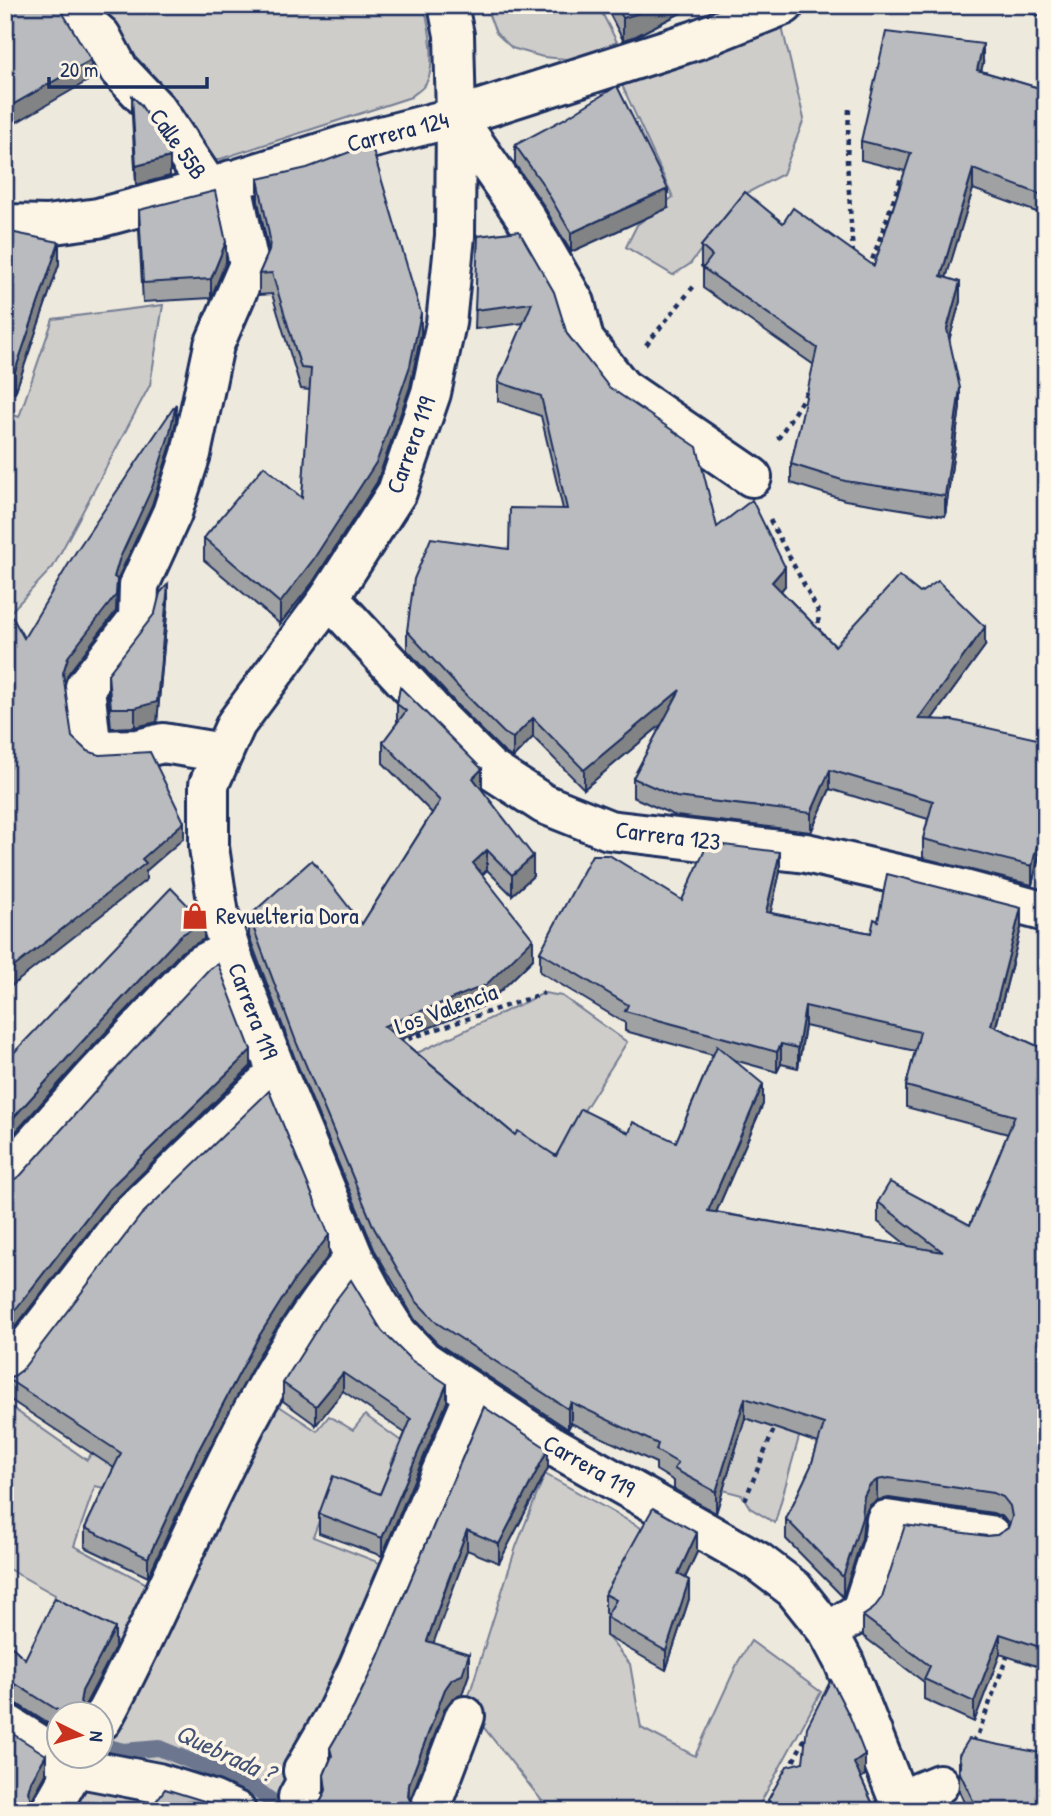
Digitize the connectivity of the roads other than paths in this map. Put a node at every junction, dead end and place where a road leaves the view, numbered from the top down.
1 (66, 5) edge
2 (448, 5) edge
3 (784, 5) edge
4 (456, 117) junction
5 (220, 184) junction
6 (5, 224) edge
7 (752, 477) road end
8 (329, 598) junction
9 (223, 753) junction
10 (1046, 912) edge
11 (230, 950) junction
12 (276, 1073) junction
13 (5, 1177) edge
14 (354, 1258) junction
15 (5, 1377) edge
16 (474, 1395) junction
17 (990, 1535) edge
18 (836, 1647) junction
19 (111, 1700) edge
20 (465, 1716) dead end
21 (5, 1723) edge
22 (46, 1744) edge
23 (74, 1770) edge
24 (111, 1770) edge
25 (939, 1784) road end
26 (901, 1805) edge
27 (303, 1807) edge
28 (50, 1811) edge
29 (236, 1811) edge
30 (429, 1811) edge

1 - 5 street, Calle 55B
2 - 4 street, Carrera 119
3 - 4 street, Carrera 124
4 - 5 street, Carrera 124
4 - 7 street
4 - 8 street, Carrera 119
5 - 6 street, Carrera 124
5 - 9 street
8 - 9 street, Carrera 119
8 - 10 street, Carrera 123
9 - 11 street, Carrera 119
11 - 12 street, Carrera 119
11 - 13 street
12 - 14 street, Carrera 119
12 - 15 street
14 - 16 street, Carrera 119
14 - 19 street
16 - 18 street, Carrera 119
16 - 27 street
17 - 18 street
18 - 26 street, Carrera 119
20 - 30 street
21 - 22 street
23 - 28 street
24 - 29 street
25 - 26 street

